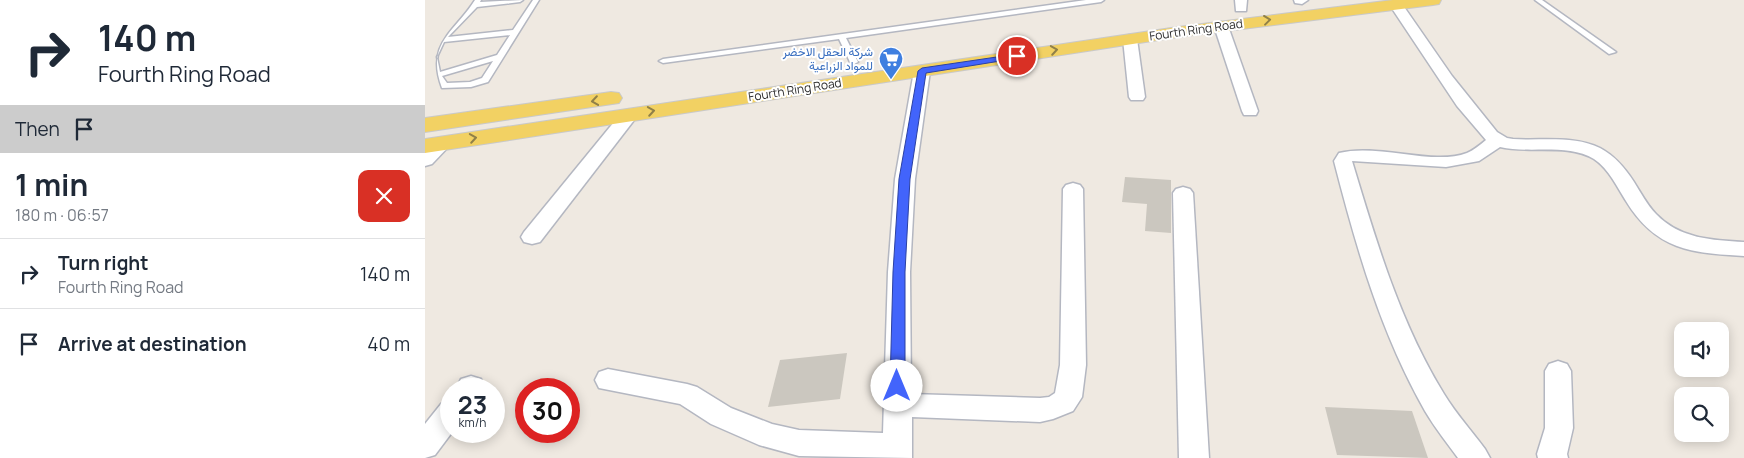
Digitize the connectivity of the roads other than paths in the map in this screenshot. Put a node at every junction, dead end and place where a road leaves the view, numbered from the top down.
1 (520, 0) edge
2 (536, 0) edge
3 (1101, 0) edge
4 (1302, 0) edge
5 (1433, 0) edge
6 (1538, 0) edge
7 (476, 2) edge
8 (1241, 4) edge
9 (1395, 4) junction
10 (1221, 26) junction
11 (515, 32) junction
12 (841, 36) junction
13 (1130, 39) junction
14 (442, 40) junction
15 (1612, 52) dead end
16 (499, 57) junction
17 (663, 61) dead end
18 (854, 62) junction
19 (922, 71) junction
20 (437, 74) junction
21 (1137, 97) dead end
22 (636, 101) junction
23 (1250, 111) dead end
24 (425, 125) edge
25 (1498, 140) junction
26 (434, 144) edge
27 (425, 160) edge
28 (1073, 189) dead end
29 (1183, 193) dead end
30 (532, 237) dead end
31 (1744, 249) edge
32 (1559, 371) dead end
33 (608, 380) dead end
34 (897, 406) junction
35 (440, 426) edge
36 (425, 446) edge
37 (897, 452) edge
38 (1193, 458) edge
39 (1475, 458) edge
40 (1553, 458) edge

1 - 7 lane
2 - 11 lane
3 - 12 lane
4 - 8 main road, Fourth Ring Road
5 - 9 main road, Fourth Ring Road
6 - 15 lane
7 - 14 lane
8 - 18 main road, Fourth Ring Road
10 -> 9 main road, Fourth Ring Road
9 - 25 street
10 - 13 main road, Fourth Ring Road
10 - 23 street
11 - 14 lane
11 - 16 lane
12 - 17 lane
12 - 18 lane
19 -> 13 main road, Fourth Ring Road
13 - 21 street
14 - 20 lane
16 - 20 lane
16 - 20 lane
18 - 22 main road, Fourth Ring Road
22 -> 19 main road, Fourth Ring Road
19 - 34 street
22 -> 24 main road, Fourth Ring Road
26 -> 22 main road, Fourth Ring Road
22 - 30 street
25 - 31 street
25 - 39 street
26 - 27 street
28 - 34 street
29 - 38 street
32 - 40 street
33 - 37 street
34 - 37 street
35 - 36 street

